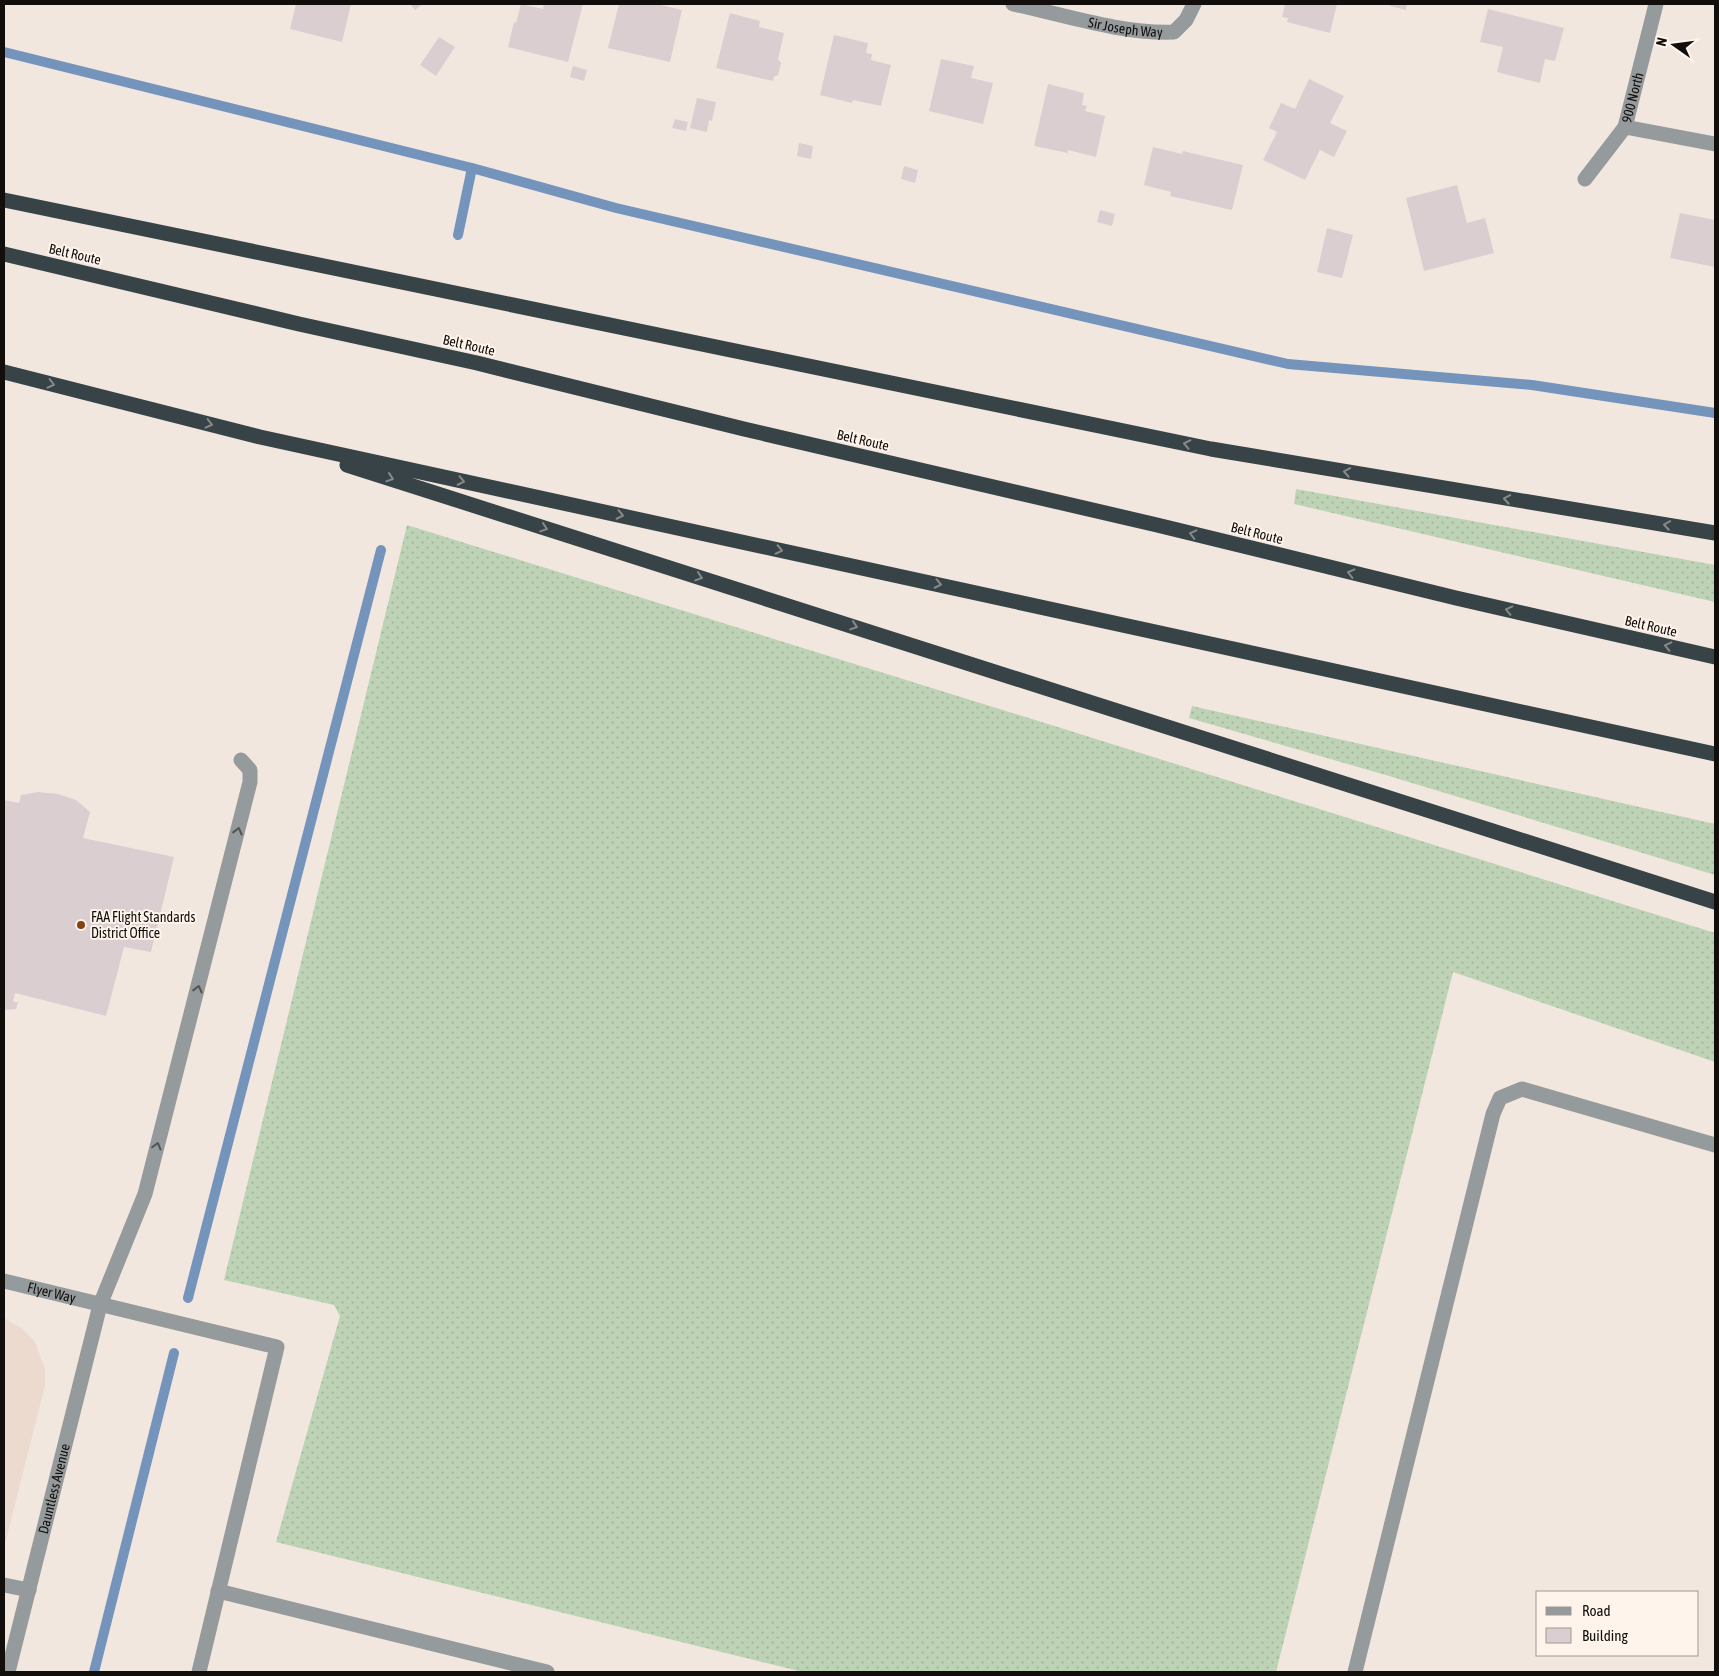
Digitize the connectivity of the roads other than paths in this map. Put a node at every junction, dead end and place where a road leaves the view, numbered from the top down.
1 (1013, 4) edge
2 (1194, 4) edge
3 (1656, 4) edge
4 (1625, 127) junction
5 (1715, 144) edge
6 (1584, 179) dead end
7 (4, 200) edge
8 (4, 254) edge
9 (4, 372) edge
10 (260, 437) junction
11 (1715, 533) edge
12 (1715, 657) edge
13 (1715, 754) edge
14 (241, 760) dead end
15 (1715, 902) edge
16 (1715, 1145) edge
17 (4, 1281) edge
18 (100, 1305) junction
19 (4, 1584) edge
20 (29, 1590) junction
21 (218, 1591) junction
22 (8, 1672) edge
23 (199, 1672) edge
24 (547, 1672) edge
25 (1354, 1672) edge

1 - 2 street, Sir Joseph Way
3 - 4 street, 900 North
4 - 5 street
4 - 6 street, 900 North
11 -> 7 highway
12 -> 8 highway, Belt Route
9 -> 10 highway
10 -> 13 highway
10 -> 15 highway
18 -> 14 street, Dauntless Avenue
16 - 25 street
17 - 18 street, Flyer Way
18 - 20 street, Dauntless Avenue
18 - 21 street, Flyer Way
19 - 20 street
20 - 22 street, Dauntless Avenue
21 - 23 street
21 - 24 street

